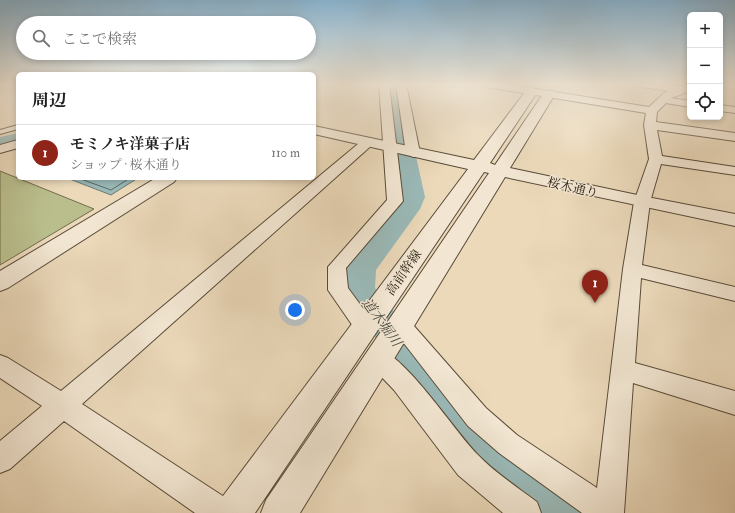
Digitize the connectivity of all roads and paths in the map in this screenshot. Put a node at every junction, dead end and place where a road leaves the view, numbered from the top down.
1 (387, 108) edge
2 (405, 108) edge
3 (530, 108) edge
4 (628, 108) edge
5 (656, 108) edge
6 (723, 108) edge
7 (735, 110) edge
8 (652, 112) junction
9 (650, 125) junction
10 (16, 128) edge
11 (316, 130) edge
12 (0, 132) edge
13 (735, 137) edge
14 (368, 142) junction
15 (16, 145) edge
16 (0, 149) edge
17 (391, 149) junction
18 (412, 153) junction
19 (656, 159) junction
20 (488, 168) junction
21 (735, 172) edge
22 (165, 180) edge
23 (642, 202) junction
24 (735, 220) edge
25 (632, 269) junction
26 (0, 282) edge
27 (735, 294) edge
28 (400, 324) junction
29 (365, 326) junction
30 (378, 358) junction
31 (0, 365) edge
32 (623, 370) junction
33 (735, 403) edge
34 (62, 405) junction
35 (0, 458) edge
36 (221, 513) edge
37 (233, 513) edge
38 (279, 513) edge
39 (526, 513) edge
40 (608, 513) edge

1 - 17 street
2 - 18 street
3 - 20 street, 高前幹線
4 - 8 street
5 - 8 street
6 - 7 street
8 - 9 street
9 - 13 street
9 - 19 street
10 - 12 lane
11 - 14 street
14 - 17 street
14 - 34 street
15 - 16 street
17 - 18 street, 桜木通り
17 - 29 street
18 - 20 street, 桜木通り
19 - 21 street
19 - 23 street
20 - 23 street, 桜木通り
20 - 28 street, 高前幹線
20 - 29 street, 高前幹線
22 - 26 street
23 - 24 street, 桜木通り
23 - 25 street
25 - 27 street
25 - 32 street
28 - 30 street, 高前幹線
28 - 40 street
29 - 37 street, 高前幹線
30 - 38 street, 高前幹線
30 - 39 street
31 - 34 street
32 - 33 street
32 - 40 street
34 - 35 street
34 - 36 street

